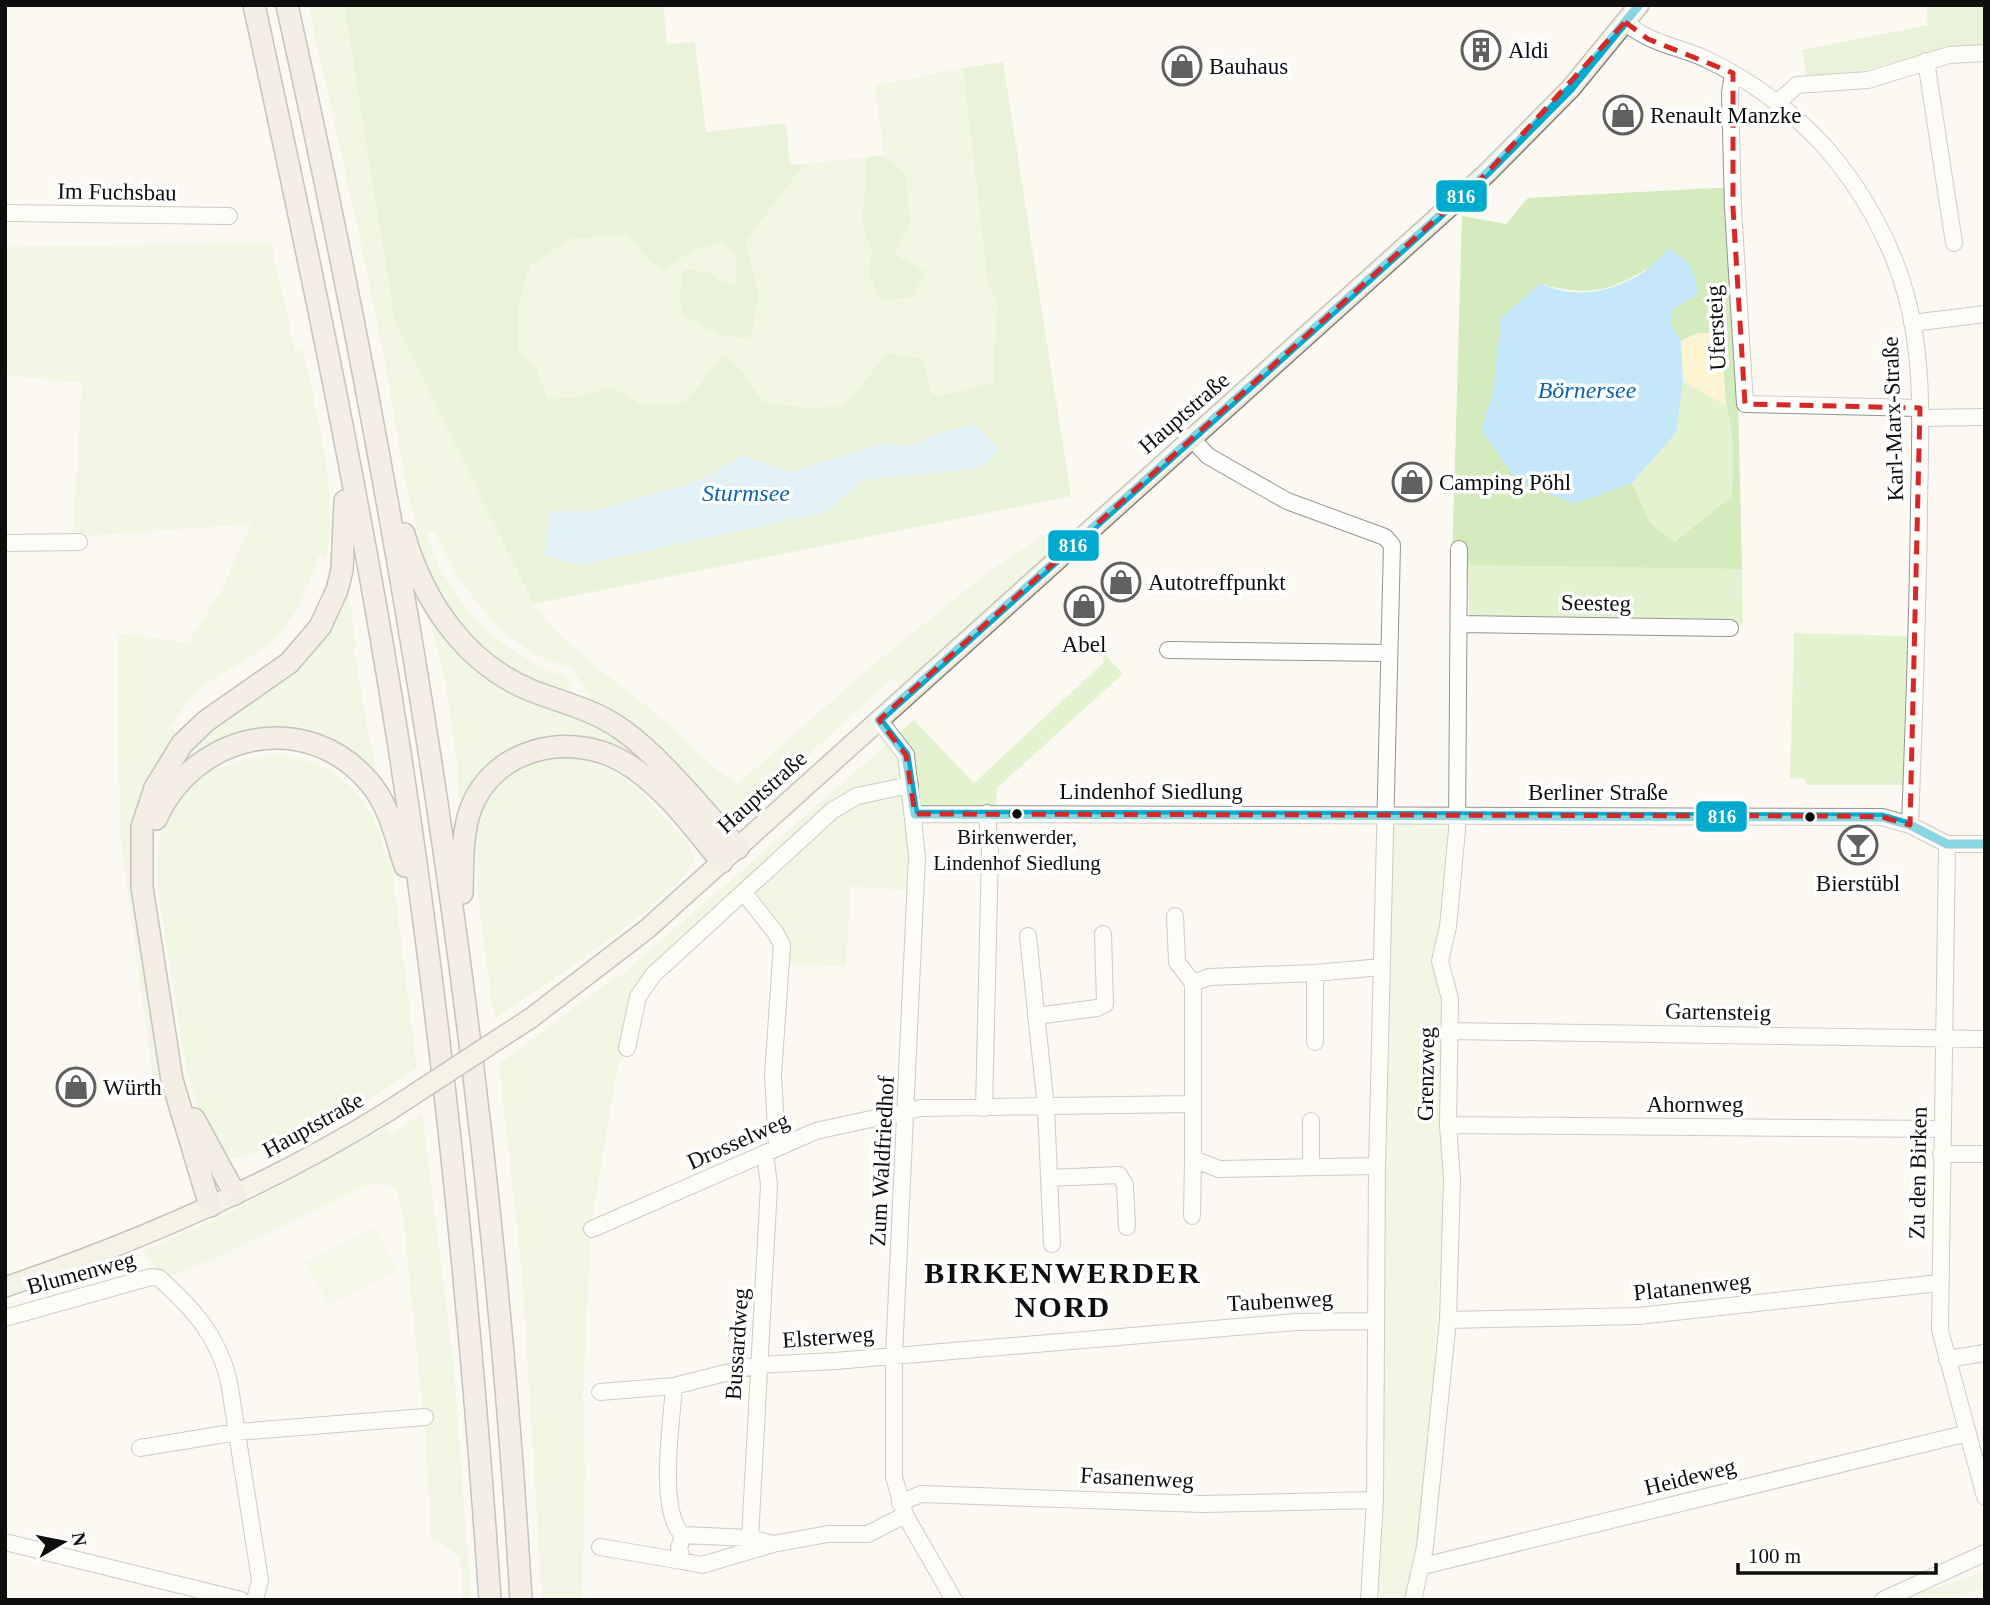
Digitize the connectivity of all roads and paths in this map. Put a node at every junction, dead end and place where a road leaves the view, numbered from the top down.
1 (254, 5) edge
2 (287, 5) edge
3 (1639, 5) edge
4 (1625, 22) junction
5 (1985, 53) edge
6 (1926, 61) junction
7 (1733, 73) junction
8 (1776, 103) junction
9 (5, 213) edge
10 (229, 216) dead end
11 (1954, 243) dead end
12 (1985, 314) edge
13 (1912, 323) junction
14 (1920, 413) junction
15 (1985, 417) edge
16 (341, 422) junction
17 (375, 431) junction
18 (1191, 439) junction
19 (79, 542) dead end
20 (5, 543) edge
21 (1459, 549) dead end
22 (1461, 624) junction
23 (1730, 628) dead end
24 (1168, 650) dead end
25 (1388, 653) junction
26 (879, 720) junction
27 (911, 785) junction
28 (987, 813) junction
29 (915, 814) junction
30 (1457, 814) junction
31 (1386, 817) junction
32 (1910, 825) junction
33 (1947, 844) junction
34 (1985, 844) edge
35 (738, 848) junction
36 (722, 862) junction
37 (744, 893) junction
38 (1175, 916) dead end
39 (1103, 934) dead end
40 (1028, 936) dead end
41 (426, 940) junction
42 (461, 954) junction
43 (1381, 967) junction
44 (1315, 973) junction
45 (1193, 983) junction
46 (1036, 1016) junction
47 (1450, 1031) junction
48 (1943, 1038) junction
49 (1985, 1039) edge
50 (1315, 1042) dead end
51 (627, 1048) dead end
52 (1192, 1104) junction
53 (984, 1108) junction
54 (1046, 1108) junction
55 (907, 1110) junction
56 (1311, 1121) dead end
57 (1448, 1125) junction
58 (1941, 1129) junction
59 (771, 1150) junction
60 (1941, 1154) junction
61 (1985, 1154) edge
62 (1193, 1158) junction
63 (1377, 1166) junction
64 (1311, 1167) junction
65 (1049, 1178) junction
66 (235, 1194) junction
67 (211, 1206) junction
68 (1192, 1216) dead end
69 (1128, 1227) dead end
70 (592, 1229) dead end
71 (1052, 1244) dead end
72 (1939, 1283) junction
73 (5, 1287) edge
74 (5, 1318) edge
75 (1448, 1320) junction
76 (1376, 1321) junction
77 (1985, 1353) edge
78 (894, 1355) junction
79 (1947, 1359) junction
80 (757, 1365) junction
81 (674, 1386) junction
82 (600, 1392) dead end
83 (425, 1417) dead end
84 (237, 1433) junction
85 (1968, 1433) junction
86 (139, 1448) dead end
87 (1985, 1497) edge
88 (1375, 1500) junction
89 (902, 1509) junction
90 (683, 1535) junction
91 (750, 1538) junction
92 (5, 1542) edge
93 (773, 1544) junction
94 (600, 1547) dead end
95 (1985, 1553) edge
96 (682, 1561) junction
97 (1423, 1566) junction
98 (241, 1600) edge
99 (255, 1600) edge
100 (490, 1600) edge
101 (521, 1600) edge
102 (954, 1600) edge
103 (1369, 1600) edge
104 (1413, 1600) edge
105 (1883, 1600) edge

1 - 16 highway
2 - 17 highway
3 - 4 main road, Hauptstraße
4 - 7 street, Karl-Marx-Straße
4 - 18 main road, Hauptstraße
5 - 6 street
6 - 8 street
6 - 11 street
7 - 8 street, Karl-Marx-Straße
7 - 14 street, Ufersteig
8 - 13 street, Karl-Marx-Straße
9 - 10 street, Im Fuchsbau
12 - 13 street
13 - 14 street, Karl-Marx-Straße
14 - 15 street
14 - 32 street, Karl-Marx-Straße
16 - 41 highway
16 - 67 highway
17 - 35 highway
17 - 42 highway
18 - 25 street
18 - 26 main road, Hauptstraße
19 - 20 street
21 - 22 street, Grenzweg
22 - 23 street, Seesteg
22 - 30 street, Grenzweg
24 - 25 street
25 - 31 street
26 - 27 street, Zum Waldfriedhof
26 - 35 main road, Hauptstraße
27 - 29 street, Zum Waldfriedhof
27 - 37 street
28 - 29 street, Lindenhof Siedlung
28 - 31 street, Lindenhof Siedlung
28 - 53 street
29 - 55 street, Zum Waldfriedhof
30 - 31 street, Lindenhof Siedlung
30 - 32 street, Berliner Straße
30 - 47 street, Grenzweg
31 - 43 street, Grenzweg
32 - 33 street, Berliner Straße
33 - 34 street, Berliner Straße
33 - 48 street, Zu den Birken
35 - 36 main road, Hauptstraße
36 - 42 highway
36 - 66 main road, Hauptstraße, bridge
37 - 51 street
37 - 59 street, Bussardweg
38 - 45 street
39 - 46 street
40 - 46 street
41 - 66 highway
41 - 100 highway
42 - 101 highway
43 - 44 street
43 - 63 street, Grenzweg
44 - 45 street
44 - 50 street
45 - 52 street
46 - 54 street
47 - 48 street, Gartensteig
47 - 57 street, Grenzweg
48 - 49 street, Gartensteig
48 - 58 street, Zu den Birken
52 - 54 street, Drosselweg
52 - 62 street
53 - 54 street, Drosselweg
53 - 55 street, Drosselweg
54 - 65 street
55 - 59 street, Drosselweg
55 - 78 street, Zum Waldfriedhof
56 - 64 street
57 - 58 street, Ahornweg
57 - 75 street, Grenzweg
58 - 60 street, Zu den Birken
59 - 70 street, Drosselweg
59 - 80 street, Bussardweg
60 - 61 street
60 - 72 street, Zu den Birken
62 - 64 street
62 - 68 street
63 - 64 street
63 - 76 street, Grenzweg
65 - 69 street
65 - 71 street
66 - 67 main road, Hauptstraße
67 - 73 main road, Hauptstraße
72 - 75 street, Platanenweg
72 - 79 street, Zu den Birken
74 - 84 street, Blumenweg
75 - 97 street, Grenzweg
76 - 78 street, Taubenweg
76 - 88 street, Grenzweg
77 - 79 street
78 - 80 street, Elsterweg
78 - 89 street, Zum Waldfriedhof
79 - 85 street, Zu den Birken
80 - 81 street, Elsterweg
80 - 91 street, Bussardweg
81 - 82 street, Elsterweg
81 - 90 street
83 - 84 street
84 - 86 street
84 - 99 street, Blumenweg
85 - 87 street, Zu den Birken
85 - 97 street, Heideweg
88 - 89 street, Fasanenweg
88 - 103 street, Grenzweg
89 - 93 street, Fasanenweg
89 - 102 street, Zum Waldfriedhof
90 - 91 street, Fasanenweg
90 - 96 street
91 - 93 street, Fasanenweg
92 - 98 street
93 - 96 street, Fasanenweg
94 - 96 street, Fasanenweg
95 - 105 street
97 - 104 street, Grenzweg

